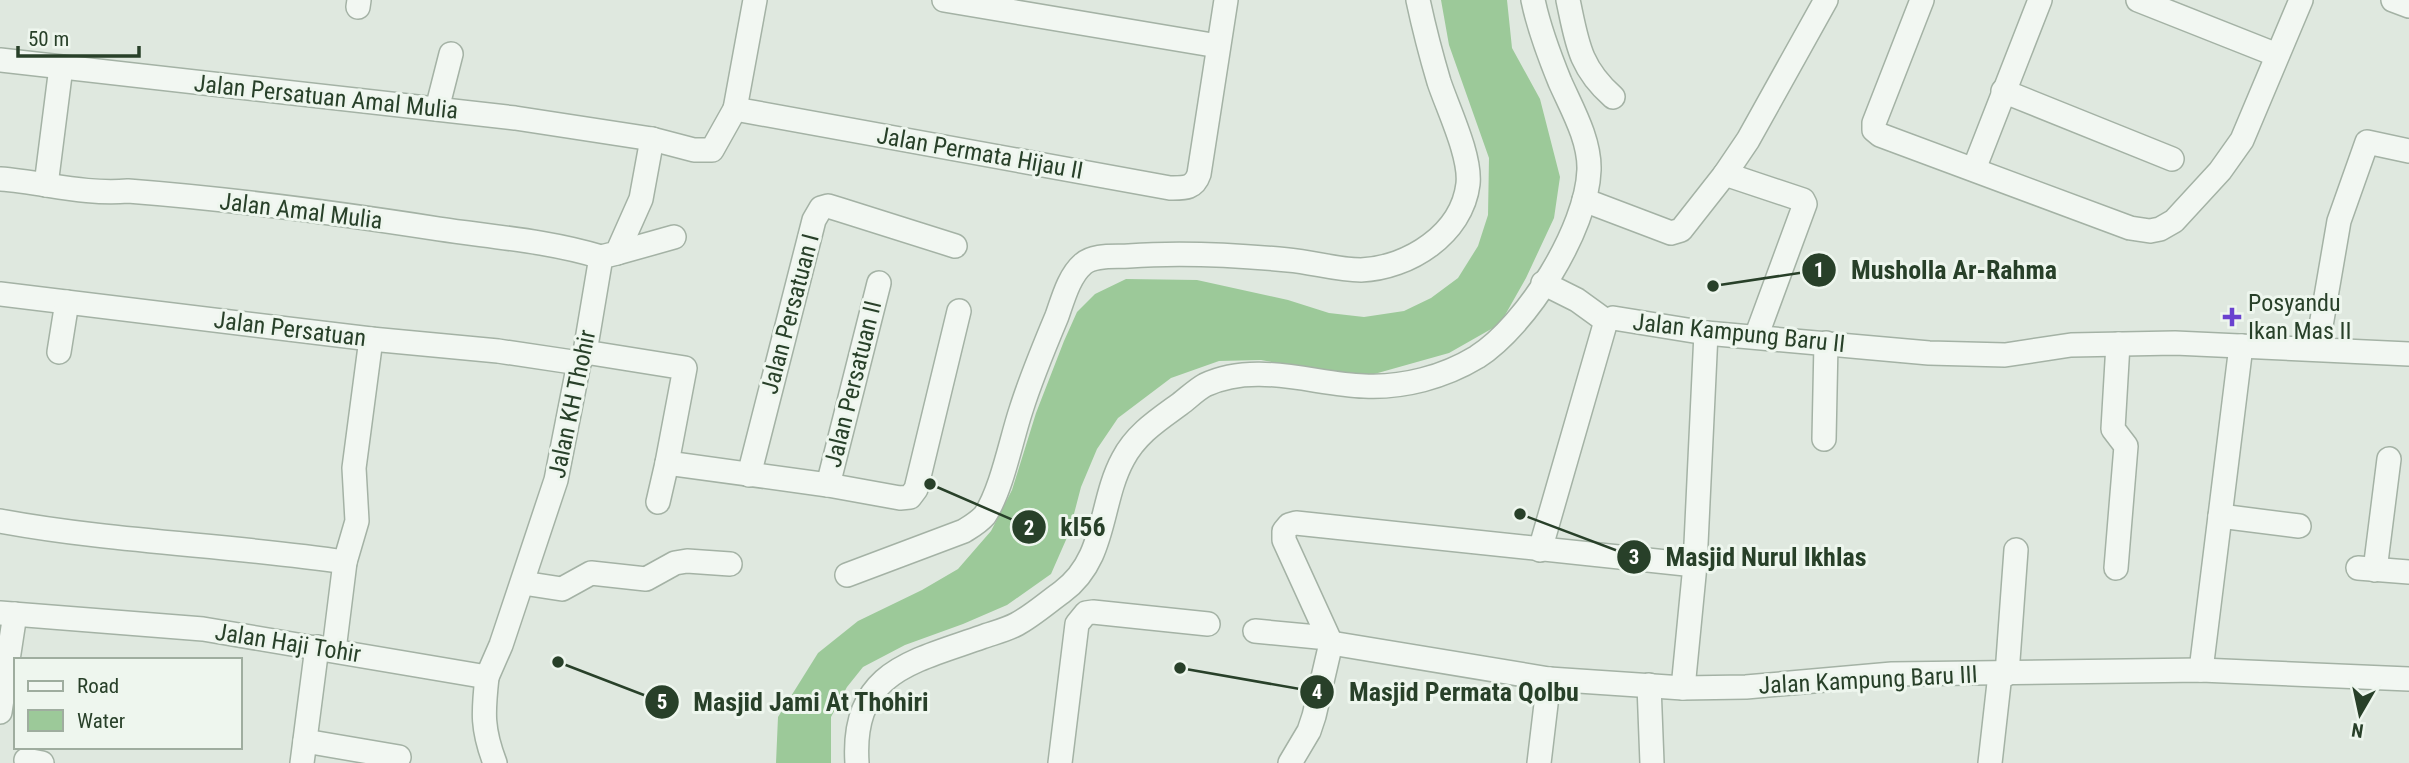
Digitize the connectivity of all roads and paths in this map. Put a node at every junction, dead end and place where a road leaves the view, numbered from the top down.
1 (755, 0) edge
2 (944, 0) edge
3 (1226, 0) edge
4 (1418, 0) edge
5 (1533, 0) edge
6 (1568, 0) edge
7 (1826, 0) edge
8 (1922, 0) edge
9 (2040, 0) edge
10 (2138, 0) edge
11 (2301, 0) edge
12 (2393, 0) edge
13 (2409, 6) edge
14 (1218, 46) junction
15 (451, 54) dead end
16 (2277, 55) junction
17 (0, 60) edge
18 (61, 67) junction
19 (2003, 91) junction
20 (1613, 97) dead end
21 (437, 109) junction
22 (735, 109) junction
23 (652, 139) junction
24 (2409, 151) edge
25 (2172, 159) dead end
26 (1974, 169) junction
27 (1725, 174) junction
28 (0, 179) edge
29 (46, 185) junction
30 (1584, 200) junction
31 (674, 237) dead end
32 (955, 246) dead end
33 (609, 255) junction
34 (878, 283) dead end
35 (1543, 283) junction
36 (0, 294) edge
37 (67, 302) junction
38 (959, 311) dead end
39 (1606, 321) junction
40 (1706, 333) junction
41 (1756, 337) junction
42 (371, 339) junction
43 (1826, 343) junction
44 (2118, 344) junction
45 (2241, 346) junction
46 (2317, 349) junction
47 (59, 352) dead end
48 (2409, 354) edge
49 (582, 357) junction
50 (1824, 439) dead end
51 (2389, 459) dead end
52 (667, 463) junction
53 (748, 475) junction
54 (828, 485) junction
55 (658, 502) dead end
56 (2220, 516) junction
57 (0, 521) edge
58 (2299, 526) dead end
59 (1540, 550) junction
60 (2016, 550) dead end
61 (345, 562) junction
62 (730, 564) dead end
63 (1695, 565) junction
64 (2116, 568) dead end
65 (2409, 572) edge
66 (847, 575) dead end
67 (523, 583) junction
68 (8, 614) edge
69 (1208, 624) dead end
70 (1255, 631) dead end
71 (1329, 640) junction
72 (326, 649) junction
73 (2201, 670) junction
74 (2004, 674) junction
75 (487, 677) junction
76 (1549, 679) junction
77 (2409, 679) edge
78 (1649, 685) junction
79 (1683, 688) junction
80 (0, 712) edge
81 (303, 752) edge
82 (399, 757) dead end
83 (495, 763) edge
84 (857, 763) edge
85 (1060, 763) edge
86 (1290, 763) edge
87 (1539, 763) edge
88 (1652, 763) edge
89 (1990, 763) edge

1 - 22 street
2 - 14 street
3 - 14 street, Jalan Permata Hijau II
4 - 66 street
5 - 30 street
6 - 20 street
7 - 27 street
8 - 26 street
9 - 19 street
10 - 16 street
11 - 16 street
12 - 13 street
14 - 22 street, Jalan Permata Hijau II
15 - 21 street
16 - 26 street
17 - 18 street, Jalan Persatuan Amal Mulia
18 - 21 street, Jalan Persatuan Amal Mulia
18 - 29 street
19 - 25 street
19 - 26 street
21 - 23 street, Jalan Persatuan Amal Mulia
22 - 23 street, Jalan Persatuan Amal Mulia
23 - 33 street, Jalan KH Thohir
24 - 46 street
27 - 30 street
27 - 41 street
28 - 29 street, Jalan Amal Mulia
29 - 33 street, Jalan Amal Mulia
30 - 35 street
31 - 33 street
32 - 53 street, Jalan Persatuan I
33 - 49 street, Jalan KH Thohir
34 - 54 street, Jalan Persatuan II
35 - 39 street
35 - 84 street
36 - 37 street, Jalan Persatuan
37 - 42 street, Jalan Persatuan
37 - 47 street
38 - 54 street
39 - 40 street, Jalan Kampung Baru II
39 - 59 street, Jalan Kampung Baru II
40 - 41 street, Jalan Kampung Baru II
40 - 63 street
41 - 43 street, Jalan Kampung Baru II
42 - 49 street, Jalan Persatuan
42 - 61 street
43 - 44 street, Jalan Kampung Baru II
43 - 50 street
44 - 45 street, Jalan Kampung Baru II
44 - 64 street
45 - 46 street, Jalan Kampung Baru II
45 - 56 street
46 - 48 street, Jalan Kampung Baru II
49 - 52 street, Jalan Persatuan
49 - 67 street, Jalan KH Thohir
51 - 65 street
52 - 53 street
52 - 55 street
53 - 54 street
56 - 58 street
56 - 73 street
57 - 61 street
59 - 63 street
59 - 71 street
60 - 74 street
61 - 72 street
62 - 67 street
63 - 79 street
67 - 75 street, Jalan KH Thohir
68 - 72 street, Jalan Haji Tohir
68 - 80 street
69 - 85 street
70 - 71 street, Jalan Kampung Baru III
71 - 76 street, Jalan Kampung Baru III
71 - 86 street
72 - 75 street, Jalan Haji Tohir
72 - 81 street
73 - 74 street, Jalan Kampung Baru III
73 - 77 street, Jalan Kampung Baru III
74 - 79 street, Jalan Kampung Baru III
74 - 89 street
75 - 83 street
76 - 78 street, Jalan Kampung Baru III
76 - 87 street
78 - 79 street, Jalan Kampung Baru III
78 - 88 street
81 - 82 street

